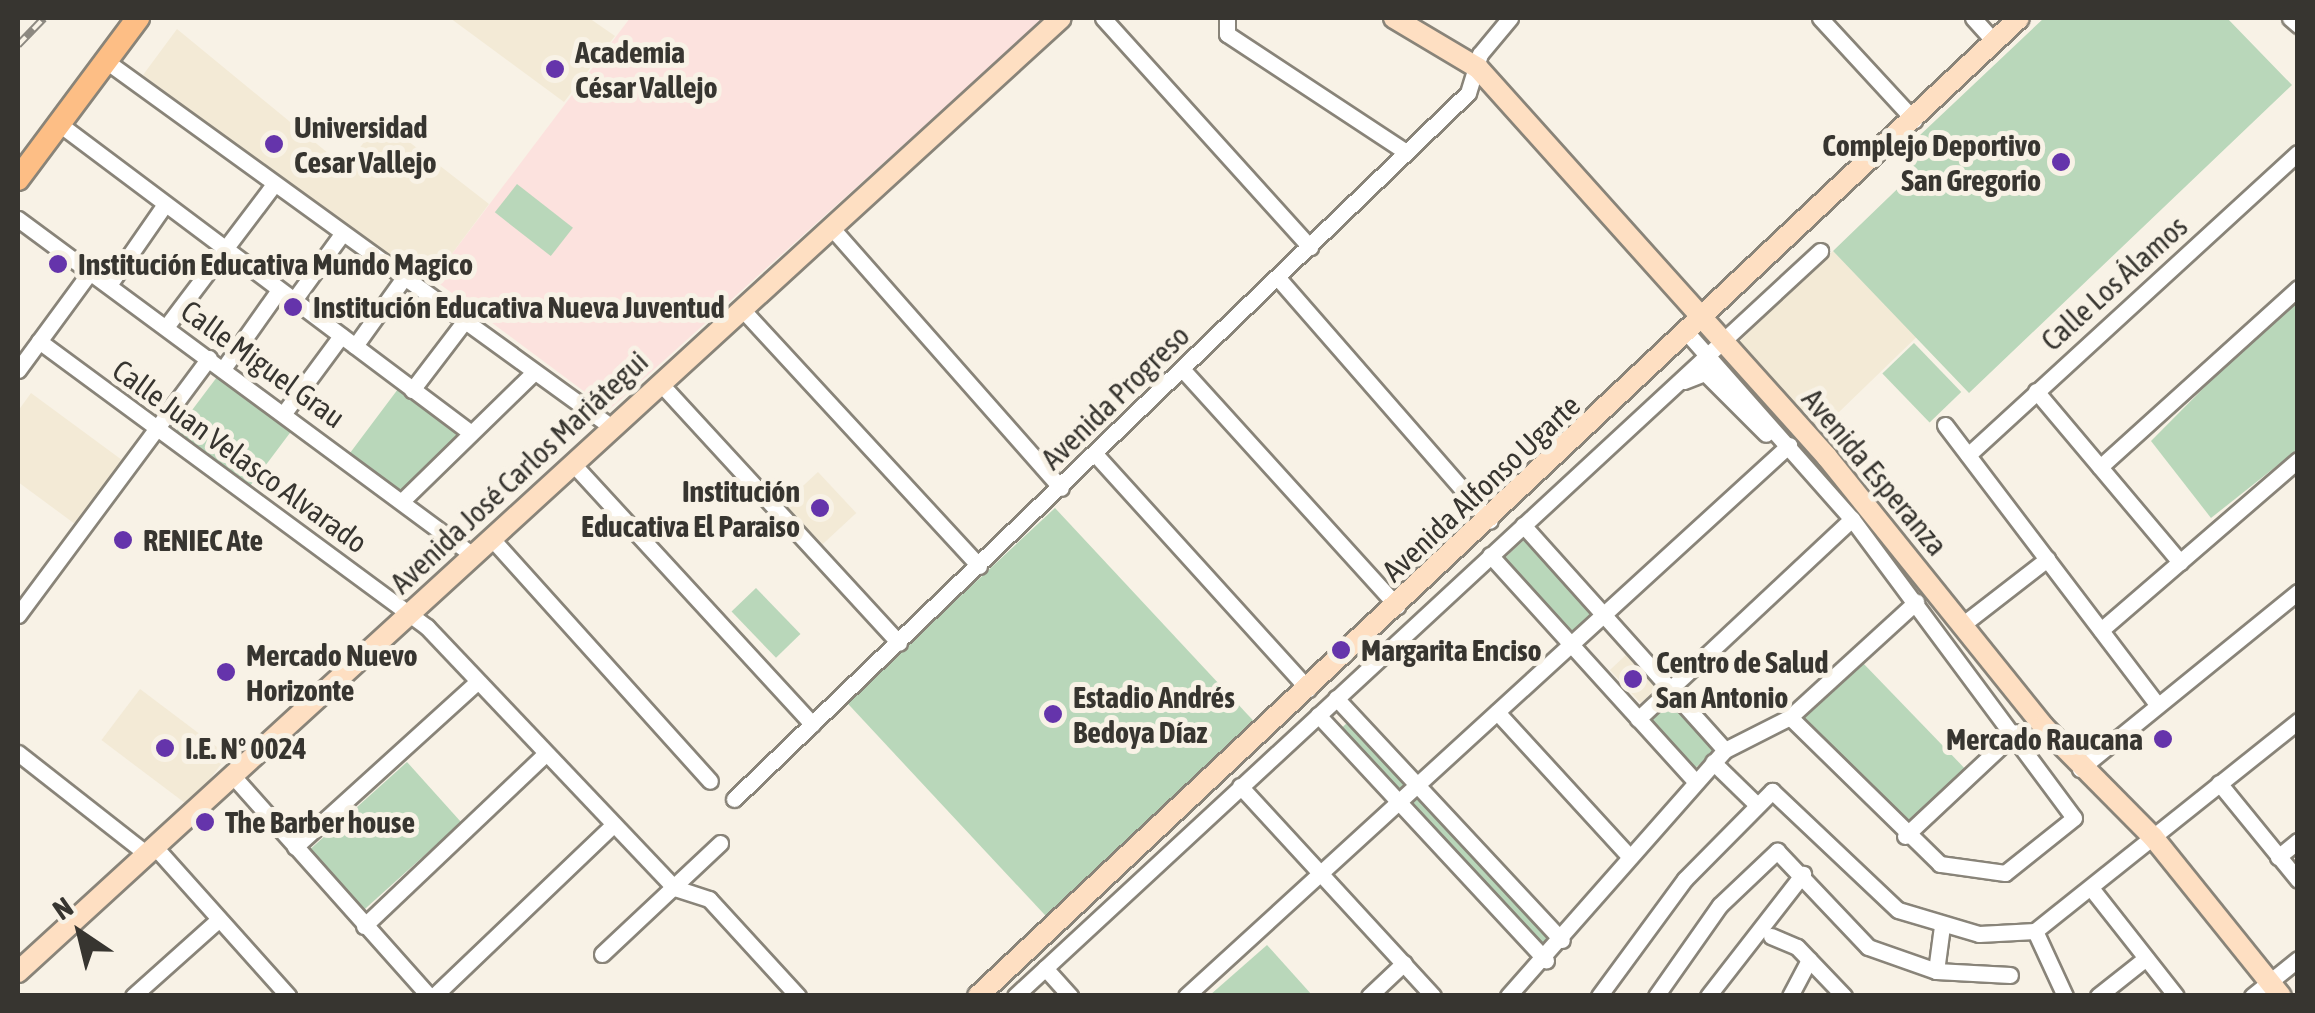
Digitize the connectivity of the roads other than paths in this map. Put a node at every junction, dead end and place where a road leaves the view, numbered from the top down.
1 (122, 18) edge
2 (138, 18) edge
3 (1061, 18) edge
4 (1103, 18) edge
5 (1226, 18) edge
6 (1394, 18) edge
7 (1510, 18) edge
8 (1820, 18) edge
9 (1973, 18) edge
10 (2019, 18) edge
11 (2290, 18) edge
12 (2298, 25) edge
13 (1994, 41) junction
14 (106, 60) junction
15 (1478, 68) junction
16 (1914, 120) junction
17 (58, 123) junction
18 (1406, 152) junction
19 (2297, 156) edge
20 (18, 158) edge
21 (18, 179) edge
22 (274, 184) junction
23 (165, 204) junction
24 (18, 220) edge
25 (830, 226) junction
26 (342, 234) junction
27 (1310, 247) junction
28 (225, 249) junction
29 (1820, 251) dead end
30 (90, 272) junction
31 (1278, 278) junction
32 (403, 279) junction
33 (109, 285) junction
34 (2298, 288) edge
35 (280, 290) junction
36 (294, 300) junction
37 (741, 308) junction
38 (463, 323) junction
39 (166, 327) junction
40 (1698, 337) junction
41 (39, 341) junction
42 (348, 341) junction
43 (1722, 342) junction
44 (209, 358) junction
45 (223, 369) junction
46 (18, 370) edge
47 (1183, 370) junction
48 (532, 374) junction
49 (660, 383) junction
50 (412, 390) junction
51 (2036, 391) junction
52 (1645, 407) junction
53 (284, 414) junction
54 (1945, 425) dead end
55 (156, 428) junction
56 (614, 428) junction
57 (470, 434) junction
58 (1786, 448) junction
59 (1096, 455) junction
60 (1968, 455) junction
61 (2298, 460) edge
62 (574, 466) junction
63 (2100, 467) junction
64 (1061, 488) junction
65 (403, 500) junction
66 (1852, 519) junction
67 (1490, 521) junction
68 (1523, 525) junction
69 (493, 540) junction
70 (1490, 555) junction
71 (474, 556) junction
72 (2047, 559) junction
73 (2180, 562) junction
74 (979, 566) junction
75 (2298, 592) edge
76 (1916, 602) junction
77 (1397, 606) junction
78 (409, 614) junction
79 (18, 615) edge
80 (1600, 618) junction
81 (1962, 625) junction
82 (2101, 630) junction
83 (899, 643) junction
84 (1573, 643) junction
85 (477, 682) junction
86 (1308, 689) junction
87 (1667, 689) junction
88 (1336, 698) junction
89 (2157, 704) junction
90 (1497, 712) junction
91 (1318, 715) junction
92 (1790, 718) junction
93 (1638, 719) junction
94 (2298, 721) edge
95 (812, 724) junction
96 (2016, 732) junction
97 (18, 753) edge
98 (544, 755) junction
99 (1719, 756) junction
100 (2080, 769) junction
101 (232, 776) junction
102 (710, 781) dead end
103 (1695, 781) junction
104 (2219, 783) junction
105 (1417, 785) junction
106 (1240, 786) junction
107 (734, 799) dead end
108 (1399, 801) junction
109 (1756, 804) junction
110 (610, 828) junction
111 (1905, 836) junction
112 (2153, 837) junction
113 (2298, 841) edge
114 (720, 843) dead end
115 (295, 847) junction
116 (151, 850) junction
117 (1630, 856) junction
118 (2278, 857) junction
119 (1320, 873) junction
120 (1803, 874) junction
121 (2298, 880) edge
122 (675, 888) junction
123 (2091, 888) junction
124 (219, 920) junction
125 (364, 926) junction
126 (1942, 926) junction
127 (2035, 931) junction
128 (1771, 936) dead end
129 (1562, 940) junction
130 (602, 954) dead end
131 (2146, 958) junction
132 (2298, 959) edge
133 (1546, 960) junction
134 (1809, 960) junction
135 (1404, 964) junction
136 (1045, 968) junction
137 (1936, 971) junction
138 (18, 972) edge
139 (2010, 974) dead end
140 (148, 982) junction
141 (2276, 988) edge
142 (1189, 995) edge
143 (133, 996) edge
144 (160, 996) edge
145 (288, 996) edge
146 (431, 996) edge
147 (798, 996) edge
148 (978, 996) edge
149 (1015, 996) edge
150 (1070, 996) edge
151 (1368, 996) edge
152 (1433, 996) edge
153 (1508, 996) edge
154 (1599, 996) edge
155 (1656, 996) edge
156 (1708, 996) edge
157 (1790, 996) edge
158 (1844, 996) edge
159 (2065, 996) edge
160 (2098, 996) edge
161 (2176, 996) edge
162 (2252, 996) edge

1 - 20 main road
2 - 14 main road
3 - 25 street, Avenida José Carlos Mariátegui
4 - 27 street
5 - 18 street
6 - 15 street, Avenida Esperanza
7 - 15 street, Avenida Progreso
8 - 16 street
9 - 13 street
10 - 13 street, Avenida Alfonso Ugarte
11 - 12 street
13 - 16 street, Avenida Alfonso Ugarte
14 - 17 main road
14 - 22 street
15 - 18 street, Avenida Progreso
15 - 40 street, Avenida Esperanza
16 - 40 street, Avenida Alfonso Ugarte
17 - 21 main road
17 - 23 street
18 - 27 street, Avenida Progreso
19 - 51 street, Calle Los Álamos
22 - 26 street
22 - 28 street
23 - 28 street
23 - 33 street
24 - 30 street, Calle Miguel Grau
25 - 37 street, Avenida José Carlos Mariátegui
25 - 64 street
26 - 32 street
26 - 36 street
27 - 31 street, Avenida Progreso
28 - 35 street
28 - 39 street
29 - 43 street
30 - 33 street, Calle Miguel Grau
30 - 41 street
31 - 47 street, Avenida Progreso
31 - 67 street
32 - 38 street
32 - 42 street
33 - 39 street, Calle Miguel Grau
34 - 63 street
35 - 36 street
35 - 45 street
36 - 42 street
37 - 49 street, Avenida José Carlos Mariátegui
37 - 74 street
38 - 48 street
38 - 50 street
39 - 44 street, Calle Miguel Grau
40 - 43 street, Avenida Esperanza
40 - 52 street, Avenida Alfonso Ugarte
40 - 58 street
40 - 67 street, Avenida Alfonso Ugarte
41 - 46 street
41 - 55 street, Calle Juan Velasco Alvarado
42 - 50 street
42 - 53 street
43 - 81 street, Avenida Esperanza
44 - 45 street, Calle Miguel Grau
44 - 55 street
45 - 53 street, Calle Miguel Grau
47 - 59 street, Avenida Progreso
47 - 77 street
48 - 56 street
48 - 57 street
49 - 56 street, Avenida José Carlos Mariátegui
49 - 83 street
50 - 57 street
51 - 60 street, Calle Los Álamos
51 - 63 street
52 - 58 street
52 - 68 street, Avenida Alfonso Ugarte
53 - 65 street, Calle Miguel Grau
54 - 60 street
55 - 78 street, Calle Juan Velasco Alvarado
55 - 79 street
56 - 62 street, Avenida José Carlos Mariátegui
57 - 65 street
58 - 66 street
58 - 80 street
59 - 64 street, Avenida Progreso
59 - 86 street
60 - 72 street
61 - 73 street
62 - 69 street, Avenida José Carlos Mariátegui
62 - 95 street
63 - 73 street
64 - 74 street, Avenida Progreso
65 - 71 street, Calle Miguel Grau
66 - 76 street
66 - 87 street
67 - 77 street, Avenida Alfonso Ugarte
68 - 70 street, Avenida Alfonso Ugarte
68 - 80 street
69 - 71 street, Avenida José Carlos Mariátegui
69 - 102 street
70 - 84 street
70 - 88 street, Avenida Alfonso Ugarte
71 - 78 street, Avenida José Carlos Mariátegui
72 - 81 street
72 - 82 street
73 - 82 street
74 - 83 street, Avenida Progreso
75 - 89 street
76 - 92 street
76 - 96 street
77 - 86 street, Avenida Alfonso Ugarte
78 - 85 street, Calle Juan Velasco Alvarado
78 - 101 street, Avenida José Carlos Mariátegui
80 - 84 street
80 - 87 street
81 - 100 street, Avenida Esperanza
82 - 89 street
83 - 95 street, Avenida Progreso
84 - 90 street
84 - 93 street
85 - 98 street, Calle Juan Velasco Alvarado
85 - 115 street
86 - 148 street, Avenida Alfonso Ugarte
87 - 93 street
87 - 99 street
88 - 91 street, Avenida Alfonso Ugarte
88 - 105 street
89 - 100 street
90 - 105 street
90 - 117 street
91 - 106 street, Avenida Alfonso Ugarte
91 - 108 street
92 - 99 street
92 - 111 street
93 - 103 street
94 - 104 street
95 - 107 street, Avenida Progreso
96 - 111 street
96 - 111 street
97 - 116 street
98 - 110 street, Calle Juan Velasco Alvarado
98 - 125 street
99 - 103 street
99 - 109 street
100 - 112 street, Avenida Esperanza
101 - 115 street
101 - 116 street, Avenida José Carlos Mariátegui
103 - 117 street
104 - 112 street
104 - 118 street
105 - 108 street
105 - 129 street
106 - 119 street
106 - 136 street, Avenida Alfonso Ugarte
108 - 119 street
108 - 133 street
109 - 126 street
109 - 154 street
110 - 122 street, Calle Juan Velasco Alvarado
110 - 146 street
112 - 123 street
112 - 141 street, Avenida Esperanza
113 - 118 street
114 - 122 street
115 - 125 street
116 - 124 street
116 - 138 street, Avenida José Carlos Mariátegui
117 - 129 street
118 - 121 street
119 - 135 street
119 - 142 street
120 - 137 street
120 - 155 street
120 - 156 street
122 - 130 street
122 - 147 street, Calle Juan Velasco Alvarado
123 - 127 street
123 - 131 street
124 - 140 street
124 - 145 street
125 - 146 street
126 - 127 street
126 - 137 street
127 - 159 street
128 - 134 street
129 - 133 street
131 - 160 street
131 - 161 street
132 - 141 street
133 - 153 street
134 - 157 street
134 - 158 street
135 - 151 street
135 - 152 street
136 - 149 street, Avenida Alfonso Ugarte
136 - 150 street
137 - 139 street
140 - 143 street
140 - 144 street
141 - 162 street

